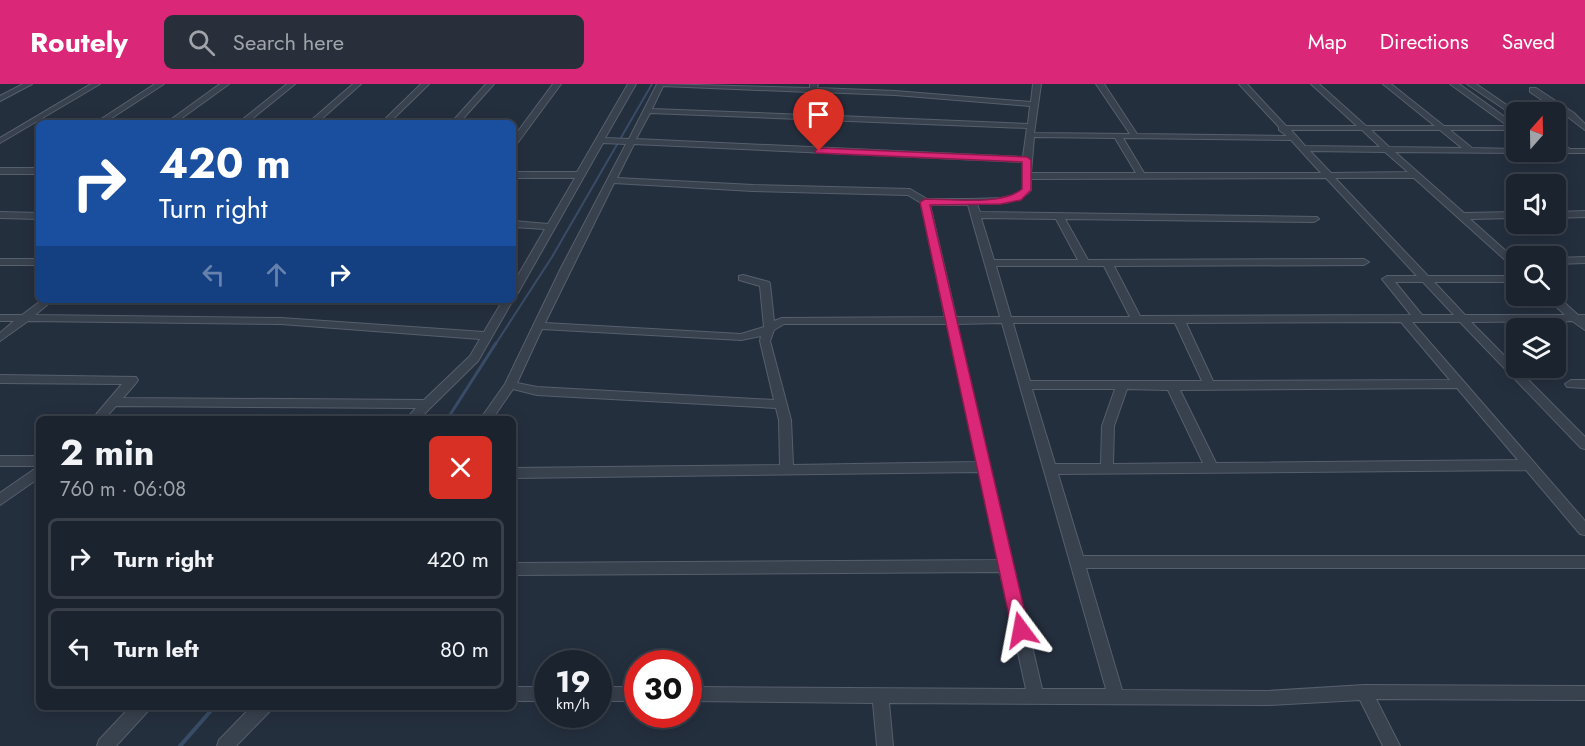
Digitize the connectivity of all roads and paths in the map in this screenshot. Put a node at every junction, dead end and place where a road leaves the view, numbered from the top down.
1 (28, 84) edge
2 (96, 84) edge
3 (160, 84) edge
4 (225, 84) edge
5 (291, 84) edge
6 (357, 84) edge
7 (424, 84) edge
8 (490, 84) edge
9 (556, 84) edge
10 (632, 84) edge
11 (1037, 84) edge
12 (1100, 84) edge
13 (1243, 84) edge
14 (1314, 84) edge
15 (1387, 84) edge
16 (1454, 84) edge
17 (1472, 84) edge
18 (1524, 84) edge
19 (814, 87) edge
20 (1532, 87) edge
21 (0, 99) edge
22 (1034, 104) junction
23 (1506, 108) edge
24 (648, 111) junction
25 (810, 117) junction
26 (104, 120) edge
27 (174, 120) edge
28 (246, 120) edge
29 (315, 120) edge
30 (388, 120) edge
31 (458, 120) edge
32 (1506, 121) edge
33 (1282, 128) junction
34 (1364, 128) junction
35 (1442, 128) junction
36 (1506, 128) edge
37 (1585, 128) edge
38 (1031, 131) junction
39 (1118, 136) junction
40 (1135, 136) junction
41 (1292, 138) junction
42 (516, 139) edge
43 (600, 140) junction
44 (0, 141) edge
45 (630, 142) junction
46 (1302, 148) junction
47 (1387, 149) junction
48 (1470, 150) junction
49 (1506, 150) edge
50 (1585, 150) edge
51 (1568, 151) edge
52 (1027, 160) junction
53 (36, 163) edge
54 (0, 171) edge
55 (23, 171) junction
56 (36, 171) edge
57 (516, 175) edge
58 (580, 175) junction
59 (1328, 175) junction
60 (1416, 175) junction
61 (1027, 176) junction
62 (1141, 176) junction
63 (612, 180) junction
64 (925, 202) junction
65 (974, 209) junction
66 (1585, 214) edge
67 (0, 215) edge
68 (1506, 215) edge
69 (1566, 215) edge
70 (36, 216) edge
71 (1059, 216) junction
72 (1461, 216) junction
73 (1314, 219) dead end
74 (516, 224) edge
75 (552, 226) junction
76 (1506, 254) edge
77 (1585, 260) edge
78 (1566, 261) edge
79 (0, 262) edge
80 (36, 262) edge
81 (989, 262) junction
82 (1084, 262) junction
83 (1107, 262) junction
84 (1364, 262) dead end
85 (516, 273) edge
86 (524, 274) junction
87 (743, 278) dead end
88 (1425, 279) junction
89 (1506, 279) edge
90 (516, 287) edge
91 (44, 303) edge
92 (506, 303) edge
93 (1564, 306) edge
94 (0, 318) edge
95 (25, 318) junction
96 (1462, 318) junction
97 (1580, 318) edge
98 (1419, 319) junction
99 (951, 320) junction
100 (1006, 320) junction
101 (1137, 320) junction
102 (1179, 320) junction
103 (1405, 320) junction
104 (539, 326) junction
105 (1585, 327) edge
106 (770, 328) junction
107 (487, 336) junction
108 (0, 338) edge
109 (0, 379) edge
110 (1459, 384) junction
111 (1571, 384) dead end
112 (1585, 384) edge
113 (510, 385) junction
114 (1025, 385) junction
115 (1209, 385) junction
116 (1122, 386) junction
117 (1172, 387) junction
118 (113, 402) junction
119 (426, 404) junction
120 (782, 404) junction
121 (101, 416) edge
122 (415, 416) edge
123 (489, 416) edge
124 (1585, 445) edge
125 (0, 461) edge
126 (36, 461) edge
127 (1529, 465) junction
128 (984, 467) junction
129 (1107, 467) junction
130 (1212, 468) junction
131 (1050, 469) junction
132 (787, 470) junction
133 (36, 473) edge
134 (516, 473) edge
135 (0, 500) edge
136 (1585, 530) edge
137 (1077, 562) junction
138 (1585, 562) edge
139 (1006, 566) junction
140 (516, 569) edge
141 (1364, 692) junction
142 (1585, 693) edge
143 (516, 694) edge
144 (534, 694) edge
145 (702, 694) edge
146 (880, 694) junction
147 (1035, 695) junction
148 (1116, 695) junction
149 (138, 710) edge
150 (260, 710) edge
151 (105, 746) edge
152 (225, 746) edge
153 (885, 746) edge
154 (1392, 746) edge

1 - 21 street
2 - 44 street
3 - 26 street
4 - 27 street
5 - 28 street
6 - 29 street
7 - 30 street
8 - 31 street
9 - 42 street
10 - 43 street
11 - 22 street
12 - 40 street
13 - 33 street
14 - 34 street
15 - 35 street
16 - 32 street
17 - 23 street
18 - 20 street
19 - 22 street
19 - 24 street
19 - 25 street
20 - 37 street
22 - 38 street
24 - 25 street
24 - 45 street
25 - 38 street
33 - 34 street
33 - 41 street
34 - 35 street
34 - 47 street
35 - 36 street
35 - 48 street
38 - 39 street
38 - 52 street
39 - 40 street
39 - 62 street
40 - 41 street
41 - 46 street
43 - 45 street
43 - 58 street
45 - 52 street
45 - 63 street
46 - 47 street
46 - 59 street
47 - 48 street
47 - 60 street
48 - 49 street
50 - 51 street
52 - 61 street
53 - 55 street
54 - 55 street
55 - 56 street
57 - 58 street
58 - 75 street
59 - 60 street
59 - 62 street
59 - 88 street
60 - 72 street
61 - 62 street
61 - 65 street
63 - 64 street
63 - 104 street
64 - 65 street
64 - 99 street
65 - 71 street
65 - 81 street
66 - 69 street
67 - 70 street
68 - 72 street
71 - 73 street
71 - 82 street
72 - 76 street
74 - 75 street
75 - 86 street
77 - 78 street
79 - 80 street
81 - 82 street
81 - 100 street
82 - 83 street
83 - 84 street
83 - 101 street
85 - 86 street
86 - 90 street
87 - 106 street
88 - 89 street
88 - 96 street
88 - 98 street
91 - 95 street
92 - 107 street
93 - 97 street
94 - 95 street
95 - 107 street
95 - 108 street
96 - 97 street
96 - 98 street
96 - 124 street
97 - 105 street
98 - 103 street
99 - 100 street
99 - 106 street
99 - 128 street
100 - 101 street
100 - 114 street
101 - 102 street
102 - 103 street
102 - 115 street
103 - 110 street
104 - 106 street
104 - 113 street
106 - 120 street
107 - 119 street
109 - 118 street
110 - 115 street
110 - 127 street
111 - 112 street
113 - 120 street
113 - 123 street
114 - 116 street
114 - 131 street
115 - 117 street
116 - 117 street
116 - 129 street
117 - 130 street
118 - 119 street
118 - 121 street
119 - 122 street
120 - 132 street
125 - 126 street
127 - 130 street
127 - 136 street
128 - 132 street
128 - 139 street
129 - 130 street
129 - 131 street
131 - 137 street
132 - 134 street
133 - 135 street
137 - 138 street
137 - 148 street
139 - 140 street
139 - 147 street
141 - 142 street
141 - 148 street
141 - 154 street
143 - 144 street
145 - 146 street
146 - 147 street
146 - 153 street
147 - 148 street
149 - 151 street
150 - 152 street

